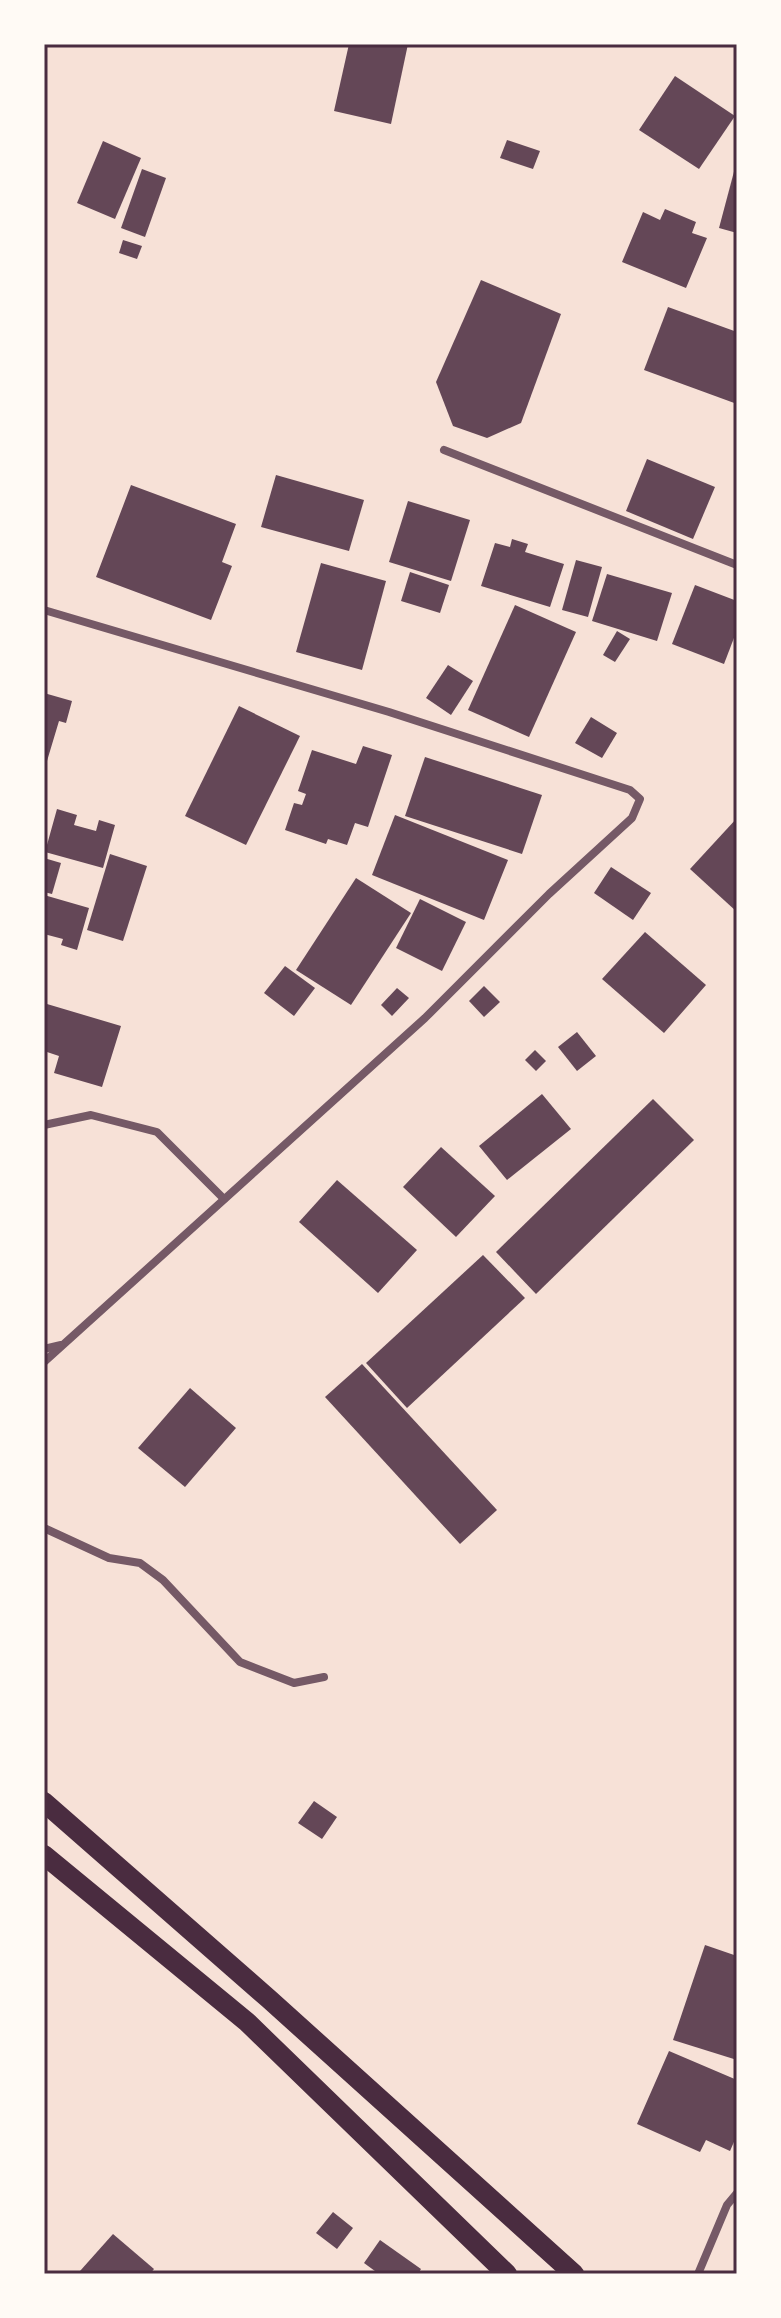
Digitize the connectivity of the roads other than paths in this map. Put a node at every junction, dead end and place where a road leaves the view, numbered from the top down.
1 (444, 450) dead end
2 (737, 565) edge
3 (44, 610) edge
4 (44, 1125) edge
5 (224, 1199) junction
6 (62, 1345) junction
7 (44, 1349) edge
8 (44, 1362) edge
9 (44, 1528) edge
10 (324, 1677) dead end
11 (44, 1802) edge
12 (44, 1855) edge
13 (737, 2193) edge
14 (507, 2274) edge
15 (574, 2274) edge
16 (698, 2274) edge

1 - 2 street
3 - 5 street
4 - 5 street
5 - 6 street
6 - 7 street
6 - 8 street
9 - 10 street
11 - 15 main road
12 - 14 main road
13 - 16 street

